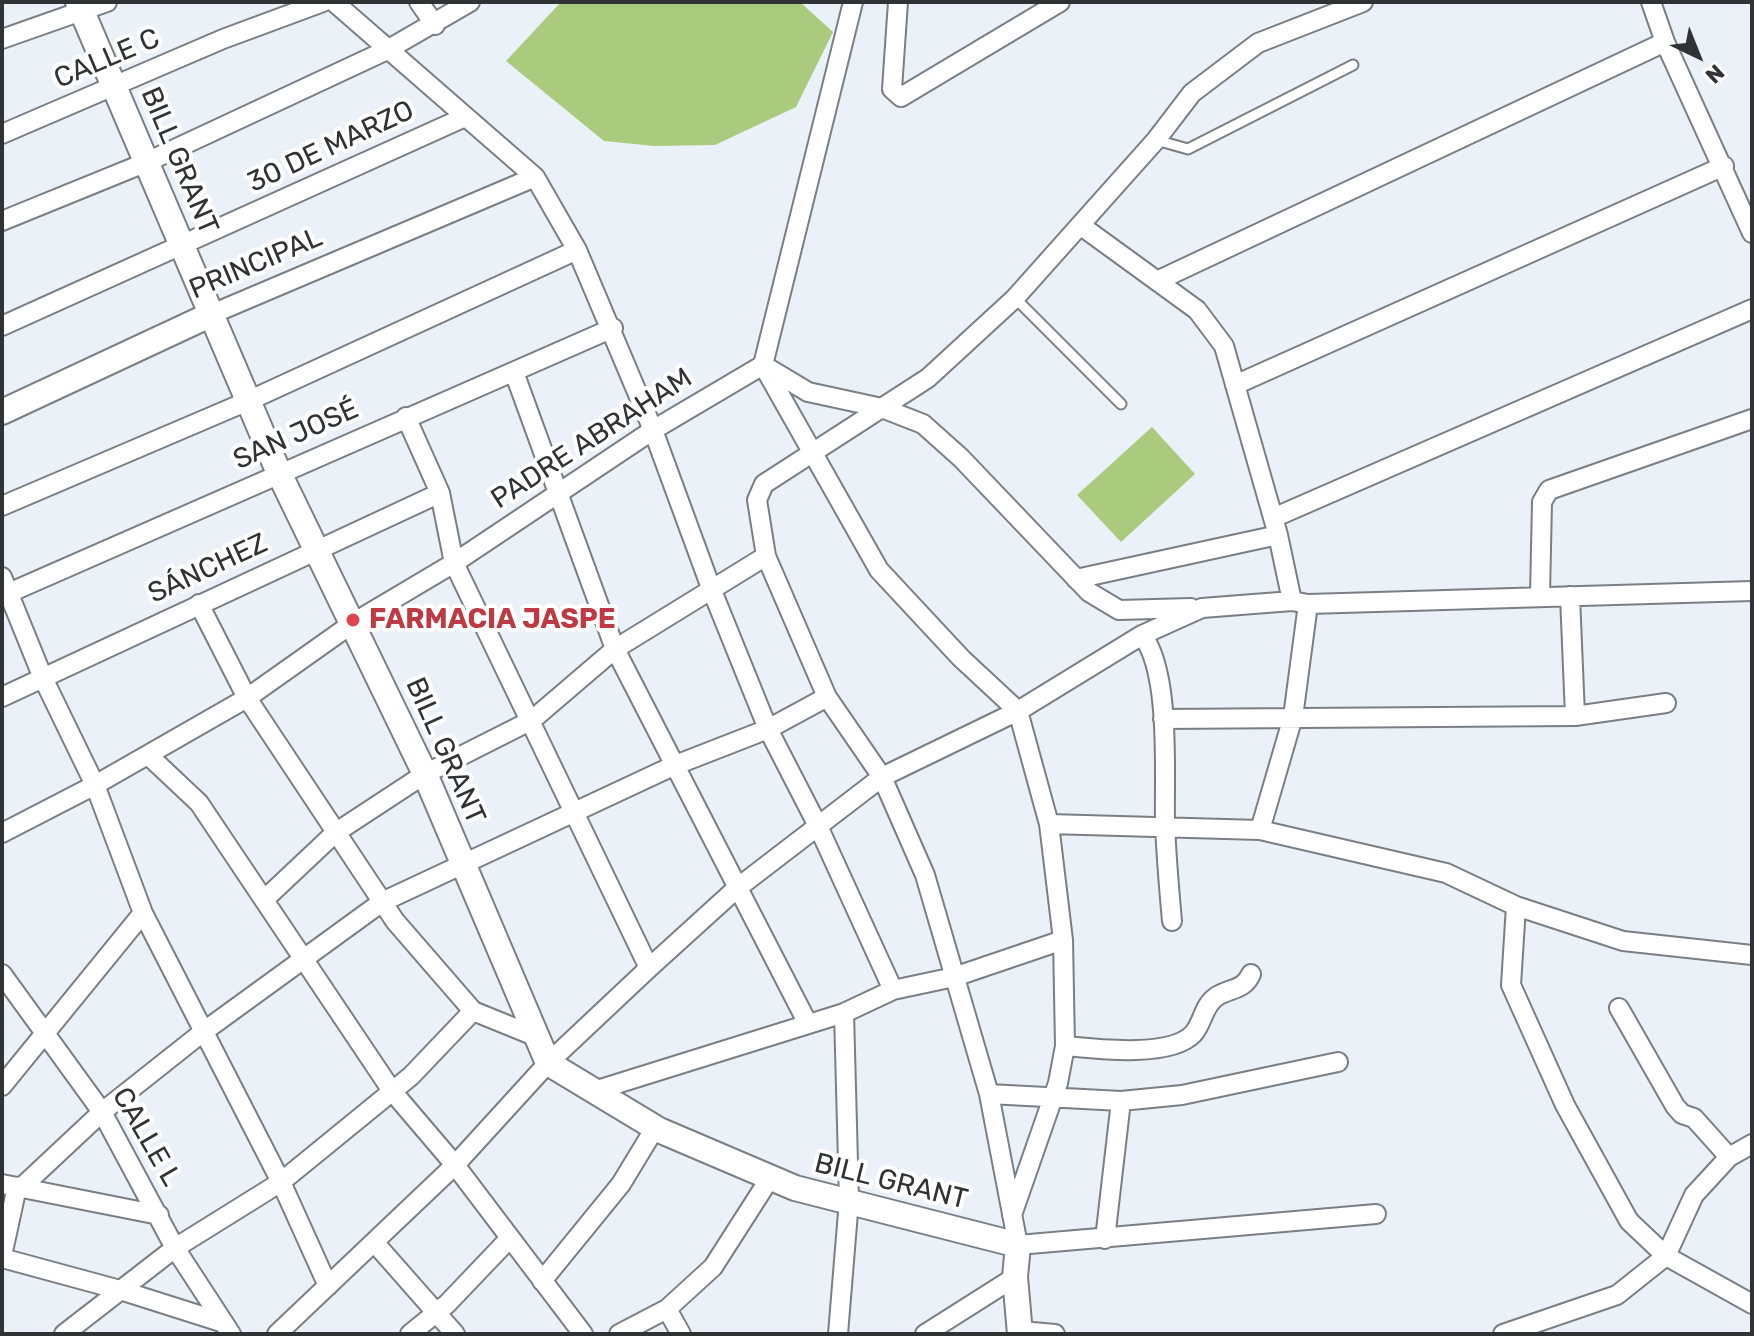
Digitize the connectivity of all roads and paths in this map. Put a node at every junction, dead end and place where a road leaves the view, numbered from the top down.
1 (107, 2) edge
2 (323, 2) edge
3 (334, 2) edge
4 (419, 2) edge
5 (470, 2) edge
6 (853, 2) edge
7 (898, 2) edge
8 (1060, 2) edge
9 (1363, 2) edge
10 (1651, 2) edge
11 (80, 7) edge
12 (435, 25) junction
13 (2, 39) edge
14 (1665, 42) junction
15 (387, 50) junction
16 (1353, 65) dead end
17 (115, 86) junction
18 (465, 117) junction
19 (2, 134) edge
20 (1156, 140) junction
21 (147, 162) junction
22 (1724, 166) junction
23 (535, 177) junction
24 (2, 221) edge
25 (1080, 225) junction
26 (1752, 233) edge
27 (183, 247) junction
28 (577, 250) junction
29 (1157, 281) junction
30 (1015, 298) junction
31 (1752, 309) edge
32 (212, 314) junction
33 (2, 326) edge
34 (613, 328) junction
35 (763, 365) junction
36 (514, 372) junction
37 (1235, 385) junction
38 (248, 401) junction
39 (1121, 404) dead end
40 (882, 408) junction
41 (2, 412) edge
42 (406, 417) junction
43 (1752, 419) edge
44 (653, 430) junction
45 (812, 454) junction
46 (279, 473) junction
47 (440, 493) junction
48 (556, 495) junction
49 (2, 506) edge
50 (1276, 527) junction
51 (317, 548) junction
52 (766, 556) junction
53 (454, 563) junction
54 (1076, 579) junction
55 (4, 588) edge
56 (711, 588) junction
57 (1752, 591) edge
58 (1540, 595) junction
59 (1570, 596) junction
60 (1300, 602) junction
61 (199, 604) junction
62 (1202, 608) junction
63 (353, 623) junction
64 (1142, 635) junction
65 (615, 649) junction
66 (43, 678) junction
67 (2, 697) edge
68 (827, 697) junction
69 (247, 698) junction
70 (1666, 703) dead end
71 (1018, 711) junction
72 (1575, 716) junction
73 (1293, 717) junction
74 (1163, 719) junction
75 (532, 720) junction
76 (768, 729) junction
77 (148, 755) junction
78 (673, 766) junction
79 (425, 774) junction
80 (882, 777) junction
81 (95, 785) junction
82 (573, 813) junction
83 (1049, 824) junction
84 (1165, 825) junction
85 (818, 826) junction
86 (1260, 830) junction
87 (2, 833) edge
88 (335, 833) junction
89 (462, 864) junction
90 (736, 889) junction
91 (266, 898) junction
92 (382, 902) junction
93 (1516, 906) junction
94 (143, 913) junction
95 (1172, 921) dead end
96 (1063, 940) junction
97 (1752, 955) edge
98 (306, 957) junction
99 (649, 968) junction
100 (2, 974) edge
101 (1251, 974) dead end
102 (954, 977) junction
103 (893, 990) junction
104 (1619, 1008) dead end
105 (473, 1011) junction
106 (844, 1013) junction
107 (807, 1022) junction
108 (203, 1032) junction
109 (44, 1034) junction
110 (537, 1037) junction
111 (1065, 1046) junction
112 (1338, 1062) dead end
113 (548, 1063) junction
114 (2, 1086) edge
115 (392, 1091) junction
116 (594, 1091) junction
117 (989, 1094) junction
118 (1053, 1095) junction
119 (1121, 1101) junction
120 (102, 1112) junction
121 (655, 1128) junction
122 (1751, 1146) edge
123 (1729, 1157) junction
124 (455, 1165) junction
125 (770, 1178) junction
126 (281, 1182) junction
127 (9, 1186) edge
128 (849, 1200) junction
129 (1376, 1214) dead end
130 (159, 1215) junction
131 (1012, 1215) junction
132 (509, 1239) junction
133 (1105, 1239) junction
134 (374, 1242) junction
135 (1018, 1245) junction
136 (175, 1248) junction
137 (1666, 1256) junction
138 (2, 1257) edge
139 (1015, 1277) junction
140 (542, 1281) junction
141 (328, 1286) junction
142 (120, 1290) junction
143 (1752, 1304) edge
144 (667, 1309) junction
145 (439, 1311) junction
146 (228, 1328) edge
147 (1021, 1332) edge
148 (1509, 1333) edge
149 (64, 1334) edge
150 (277, 1334) edge
151 (410, 1334) edge
152 (455, 1334) edge
153 (583, 1334) edge
154 (619, 1334) edge
155 (681, 1334) edge
156 (838, 1334) edge
157 (925, 1334) edge
158 (1055, 1334) edge

1 - 11 street
2 - 17 street, CALLE C
3 - 15 street
4 - 12 street
5 - 12 street
6 - 35 street
7 - 8 street
9 - 20 street
10 - 14 street
11 - 13 street
11 - 17 street, BILL GRANT
12 - 15 street
14 - 22 street
14 - 29 street
15 - 18 street
15 - 21 street
16 - 20 lane
17 - 19 street, CALLE C
17 - 21 street, BILL GRANT
18 - 23 street
18 - 27 street, 30 DE MARZO
20 - 25 street
21 - 24 street
21 - 27 street, BILL GRANT
22 - 26 street
22 - 37 street
23 - 28 street
23 - 32 street, PRINCIPAL
25 - 29 street
25 - 30 street
27 - 32 street, BILL GRANT
27 - 33 street, 30 DE MARZO
28 - 34 street
28 - 38 street
29 - 37 street
30 - 39 lane
30 - 40 street
31 - 50 street
32 - 38 street, BILL GRANT
32 - 41 street, PRINCIPAL
34 - 36 street, SAN JOSÉ
34 - 44 street
35 - 40 street
35 - 44 street, PADRE ABRAHAM
35 - 45 street
36 - 42 street, SAN JOSÉ
36 - 48 street
37 - 50 street
38 - 46 street, BILL GRANT
38 - 49 street
40 - 45 street
40 - 54 street
42 - 46 street, SAN JOSÉ
42 - 47 street
43 - 58 street
44 - 48 street, PADRE ABRAHAM
44 - 56 street
45 - 52 street
45 - 71 street
46 - 51 street, BILL GRANT
46 - 55 street, SAN JOSÉ
47 - 51 street, SÁNCHEZ
47 - 53 street
48 - 53 street, PADRE ABRAHAM
48 - 65 street
50 - 54 street
50 - 60 street
51 - 61 street, SÁNCHEZ
51 - 63 street, BILL GRANT
52 - 56 street
52 - 68 street
53 - 63 street, PADRE ABRAHAM
53 - 75 street
54 - 62 street
55 - 66 street
56 - 65 street
56 - 76 street
57 - 59 street
58 - 59 street
58 - 60 street
59 - 72 street
60 - 62 street
60 - 73 street
61 - 66 street, SÁNCHEZ
61 - 69 street
62 - 64 street
63 - 69 street, PADRE ABRAHAM
63 - 79 street, BILL GRANT
64 - 71 street
64 - 74 street
65 - 75 street
65 - 78 street
66 - 67 street, SÁNCHEZ
66 - 81 street
68 - 76 street
68 - 80 street
69 - 77 street, PADRE ABRAHAM
69 - 88 street
70 - 72 street
71 - 80 street
71 - 83 street
72 - 73 street
73 - 74 street
73 - 86 street
74 - 84 street
75 - 79 street
75 - 82 street
76 - 78 street
76 - 85 street
77 - 81 street, PADRE ABRAHAM
77 - 91 street
78 - 82 street
78 - 90 street
79 - 88 street
79 - 89 street, BILL GRANT
80 - 85 street
80 - 102 street
81 - 87 street, PADRE ABRAHAM
81 - 94 street
82 - 89 street
82 - 99 street
83 - 84 street
83 - 96 street
84 - 86 street
84 - 95 street
85 - 90 street
85 - 103 street
86 - 93 street
88 - 91 street
88 - 92 street
89 - 92 street
89 - 110 street, BILL GRANT
90 - 99 street
90 - 107 street
91 - 98 street
92 - 98 street
92 - 105 street
93 - 97 street
93 - 137 street
94 - 108 street
94 - 109 street
96 - 102 street
96 - 111 street
98 - 108 street
98 - 115 street
99 - 113 street
100 - 109 street, CALLE L
101 - 111 street
102 - 103 street
102 - 117 street
103 - 106 street
104 - 123 street
105 - 110 street
105 - 115 street
106 - 107 street
106 - 128 street
107 - 116 street
108 - 120 street
108 - 126 street
109 - 114 street
109 - 120 street, CALLE L
110 - 113 street, BILL GRANT
111 - 118 street
112 - 119 street
113 - 116 street, BILL GRANT
113 - 124 street
115 - 124 street
115 - 126 street
116 - 121 street, BILL GRANT
117 - 118 street
117 - 131 street
118 - 119 street
118 - 131 street
119 - 133 street
120 - 127 street
120 - 130 street, CALLE L
121 - 125 street, BILL GRANT
121 - 140 street
122 - 123 street
123 - 137 street
124 - 132 street
124 - 134 street
125 - 128 street, BILL GRANT
125 - 144 street
126 - 136 street
126 - 141 street
127 - 130 street
127 - 138 street
128 - 135 street, BILL GRANT
128 - 156 street
129 - 133 street
130 - 136 street, CALLE L
131 - 135 street
132 - 140 street
132 - 145 street
133 - 135 street
134 - 141 street
134 - 145 street
135 - 139 street
136 - 142 street
136 - 146 street, CALLE L
137 - 143 street
137 - 148 street
138 - 142 street
139 - 147 street
139 - 157 street
140 - 153 street
141 - 150 street
142 - 146 street
142 - 149 street
144 - 154 street
144 - 155 street
145 - 151 street
145 - 152 street
147 - 158 street

